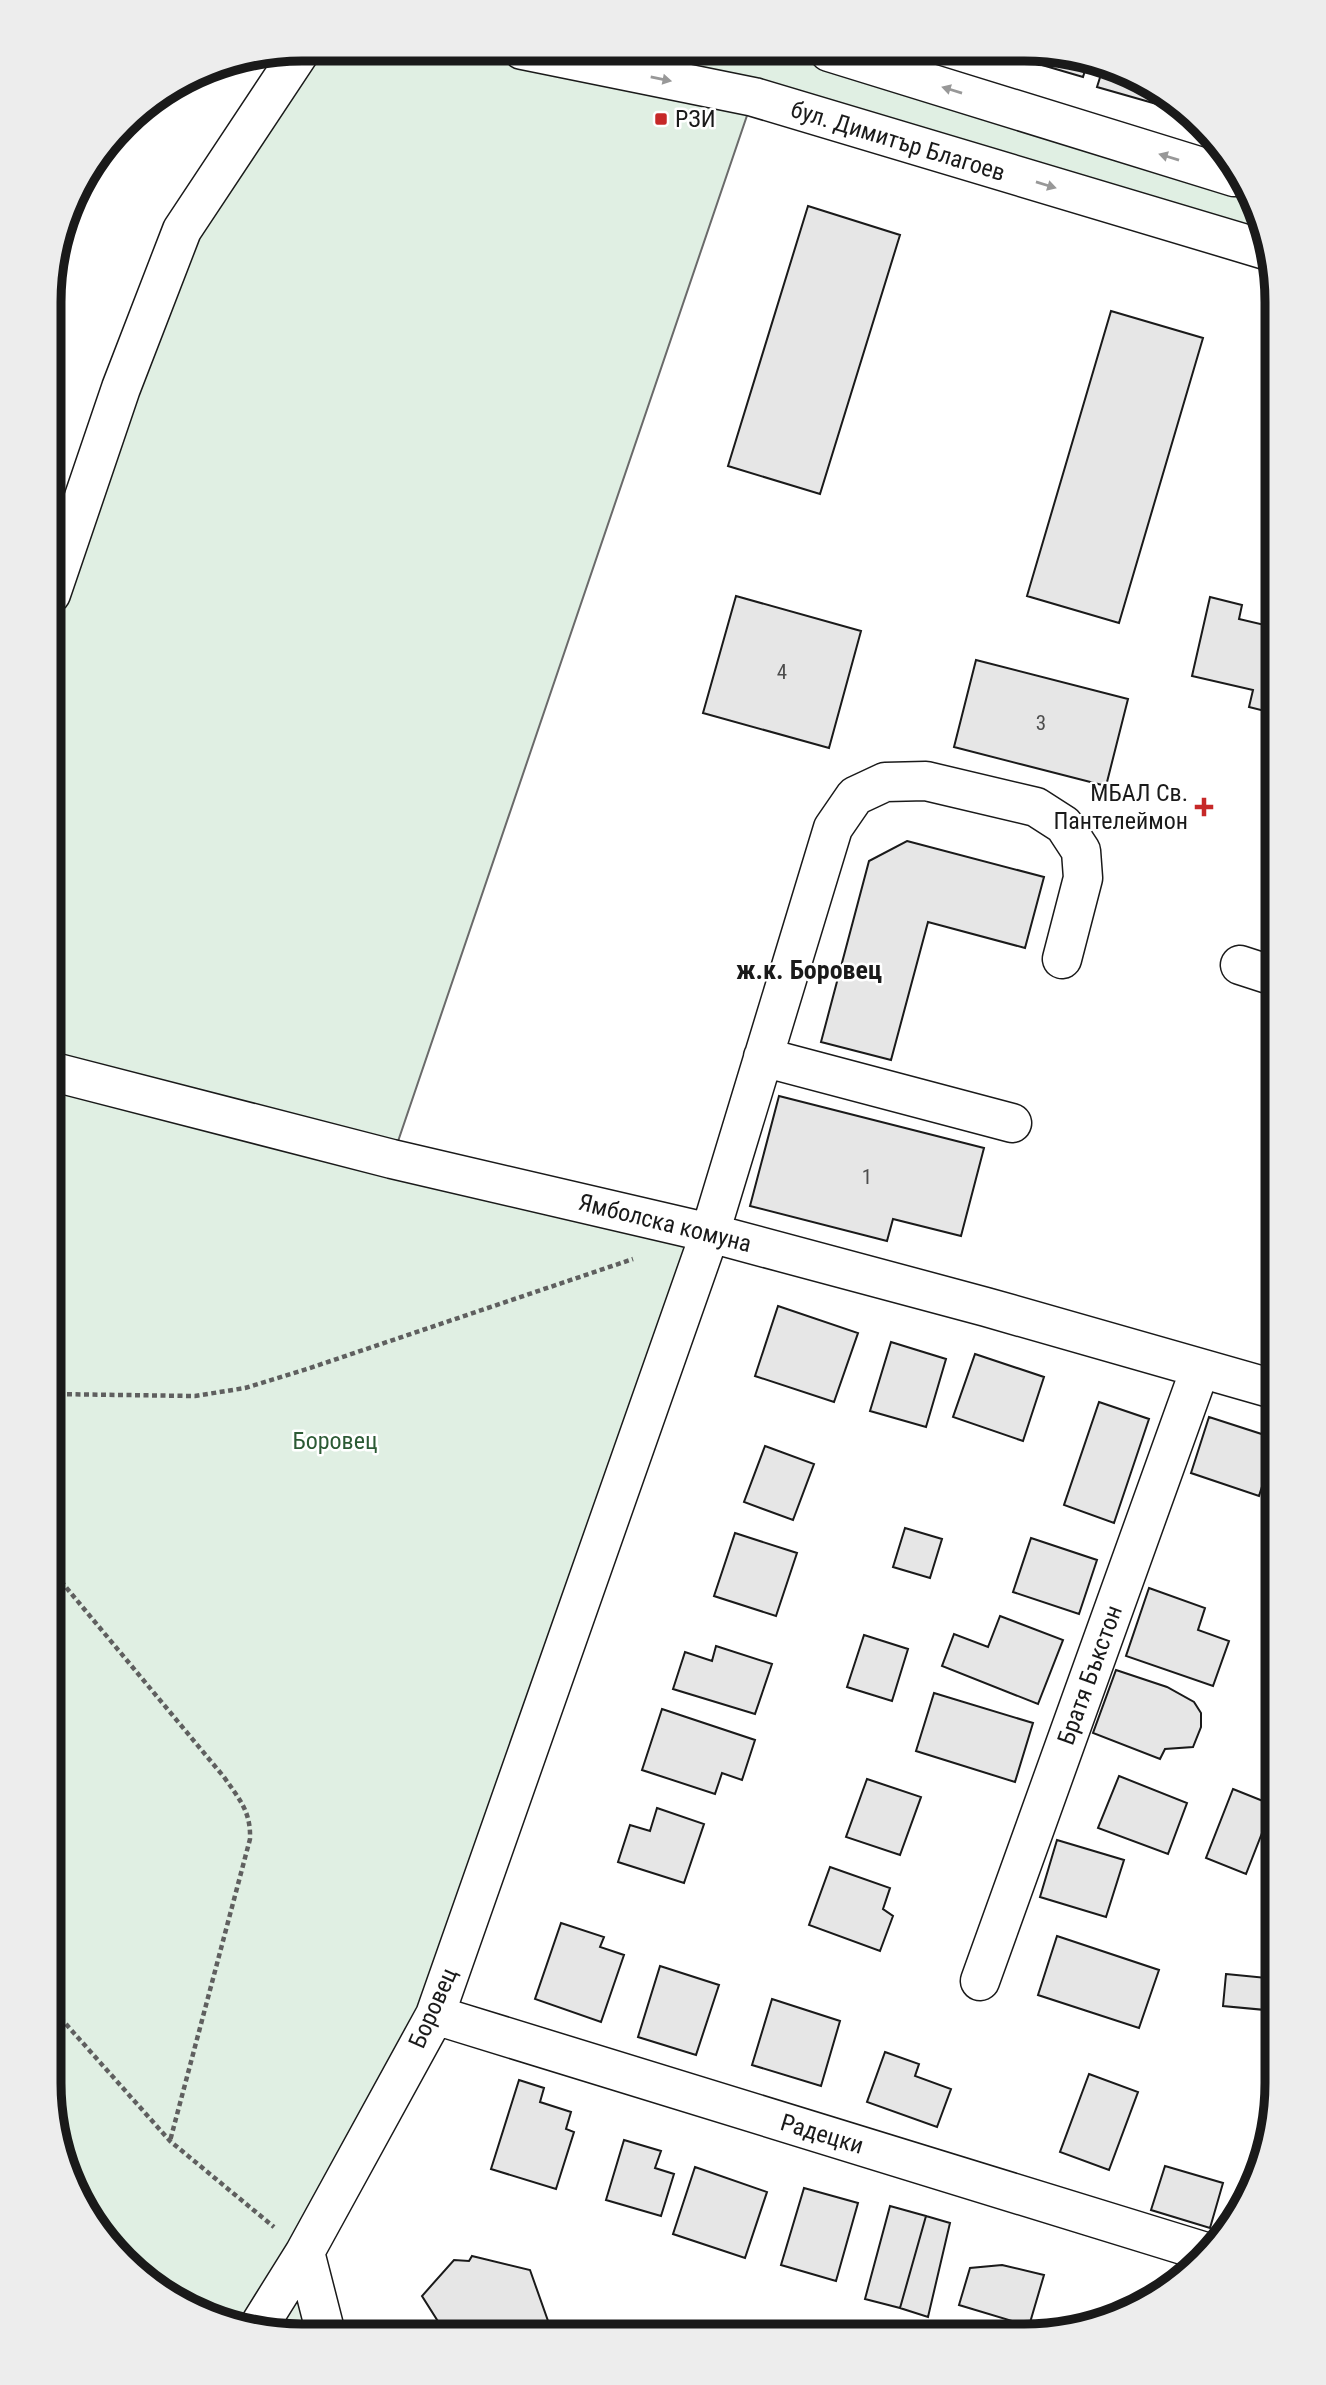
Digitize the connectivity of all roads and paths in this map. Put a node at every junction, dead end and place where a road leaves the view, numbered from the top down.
1 (576, 61) edge
2 (858, 61) edge
3 (294, 62) edge
4 (1228, 175) edge
5 (1258, 248) edge
6 (61, 565) edge
7 (1062, 959) dead end
8 (1240, 965) dead end
9 (1265, 973) edge
10 (763, 1057) junction
11 (61, 1074) edge
12 (1012, 1123) dead end
13 (710, 1233) junction
14 (645, 1255) dead end
15 (1200, 1369) junction
16 (1264, 1387) edge
17 (61, 1394) edge
18 (61, 1582) edge
19 (980, 1981) dead end
20 (435, 2015) junction
21 (61, 2018) edge
22 (170, 2141) junction
23 (1197, 2249) edge
24 (304, 2252) junction
25 (262, 2320) edge
26 (323, 2324) edge

1 -> 5 street, бул. Димитър Благоев
4 -> 2 street
3 - 6 street
7 - 10 street, Боровец
8 - 9 street
10 - 12 street
10 - 13 street, Боровец
11 - 13 street, Ямболска комуна
13 - 15 street, Ямболска комуна
13 - 20 street, Боровец
14 - 17 path
15 - 16 street, Ямболска комуна
15 - 19 street, Братя Бъкстон
18 - 22 path
20 - 23 street, Радецки
20 - 24 street, Боровец
21 - 22 path
22 - 24 path
24 - 25 street, Боровец
24 - 26 street

